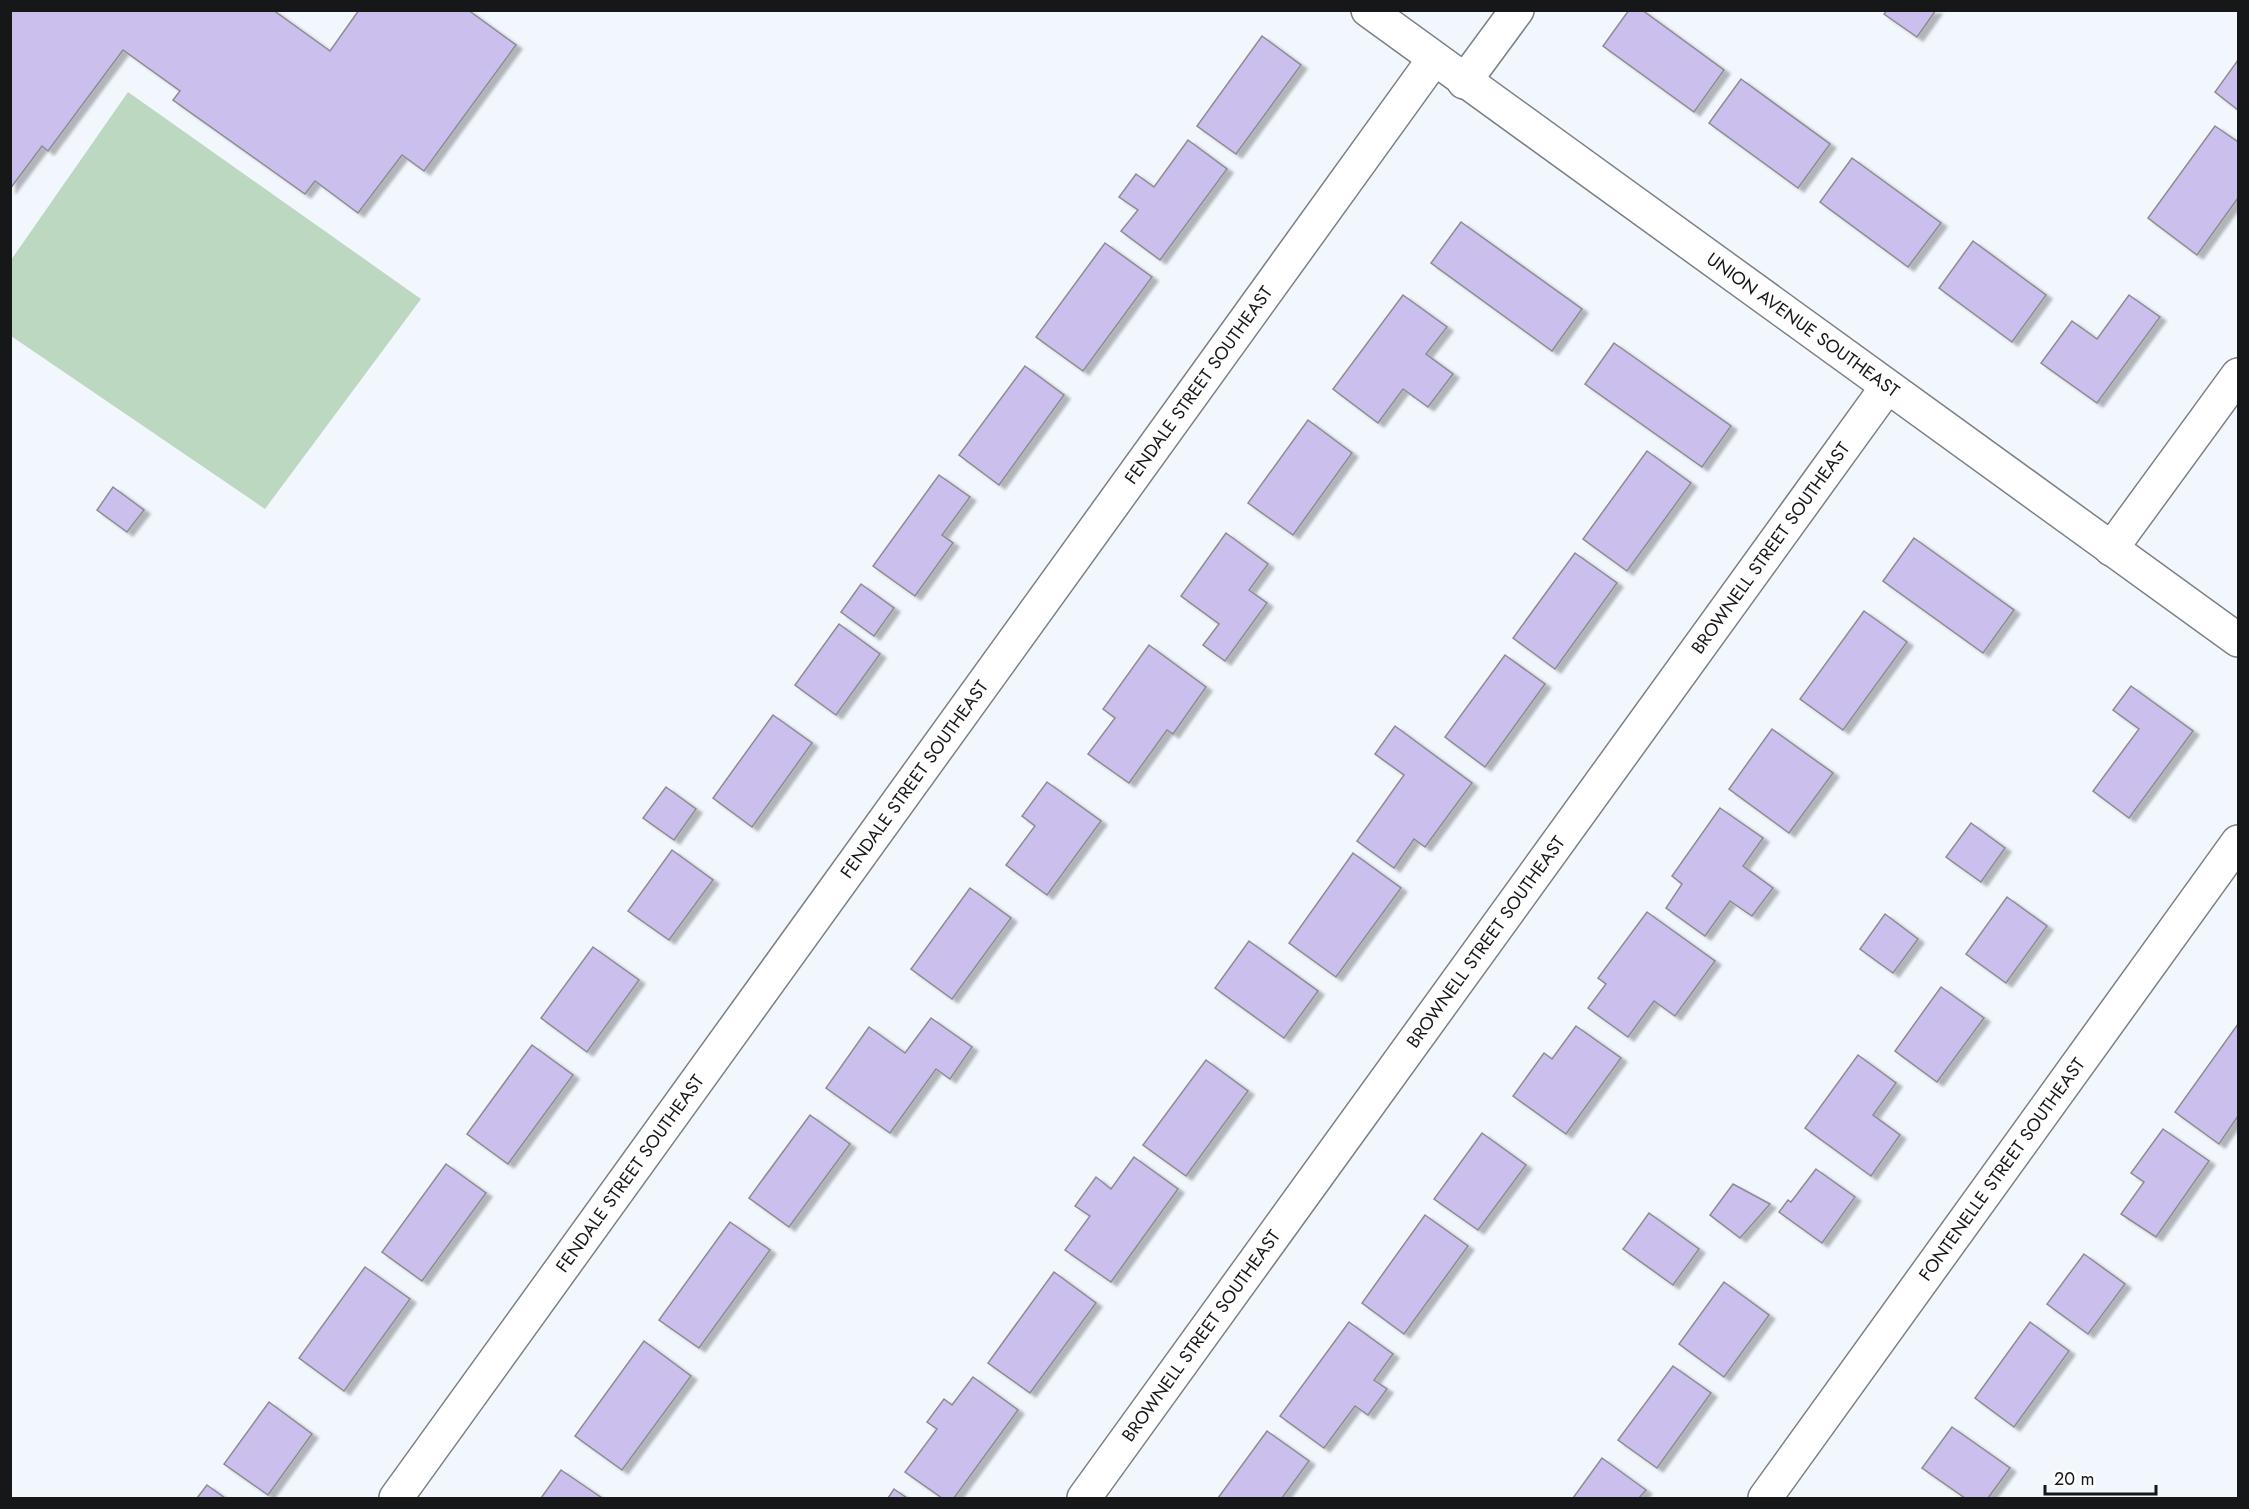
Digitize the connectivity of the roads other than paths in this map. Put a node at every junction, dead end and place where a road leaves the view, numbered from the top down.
1 (1368, 10) edge
2 (1517, 10) edge
3 (1434, 59) junction
4 (1464, 82) junction
5 (2238, 375) edge
6 (1887, 387) junction
7 (2111, 549) junction
8 (2238, 640) edge
9 (2238, 842) edge
10 (396, 1498) edge
11 (1084, 1498) edge
12 (1765, 1498) edge

1 - 3 street, UNION AVENUE SOUTHEAST
2 - 4 street
3 - 4 street, UNION AVENUE SOUTHEAST
3 - 10 street, FENDALE STREET SOUTHEAST
4 - 6 street, UNION AVENUE SOUTHEAST
5 - 7 street
6 - 7 street, UNION AVENUE SOUTHEAST
6 - 11 street, BROWNELL STREET SOUTHEAST
7 - 8 street, UNION AVENUE SOUTHEAST
9 - 12 street, FONTENELLE STREET SOUTHEAST

